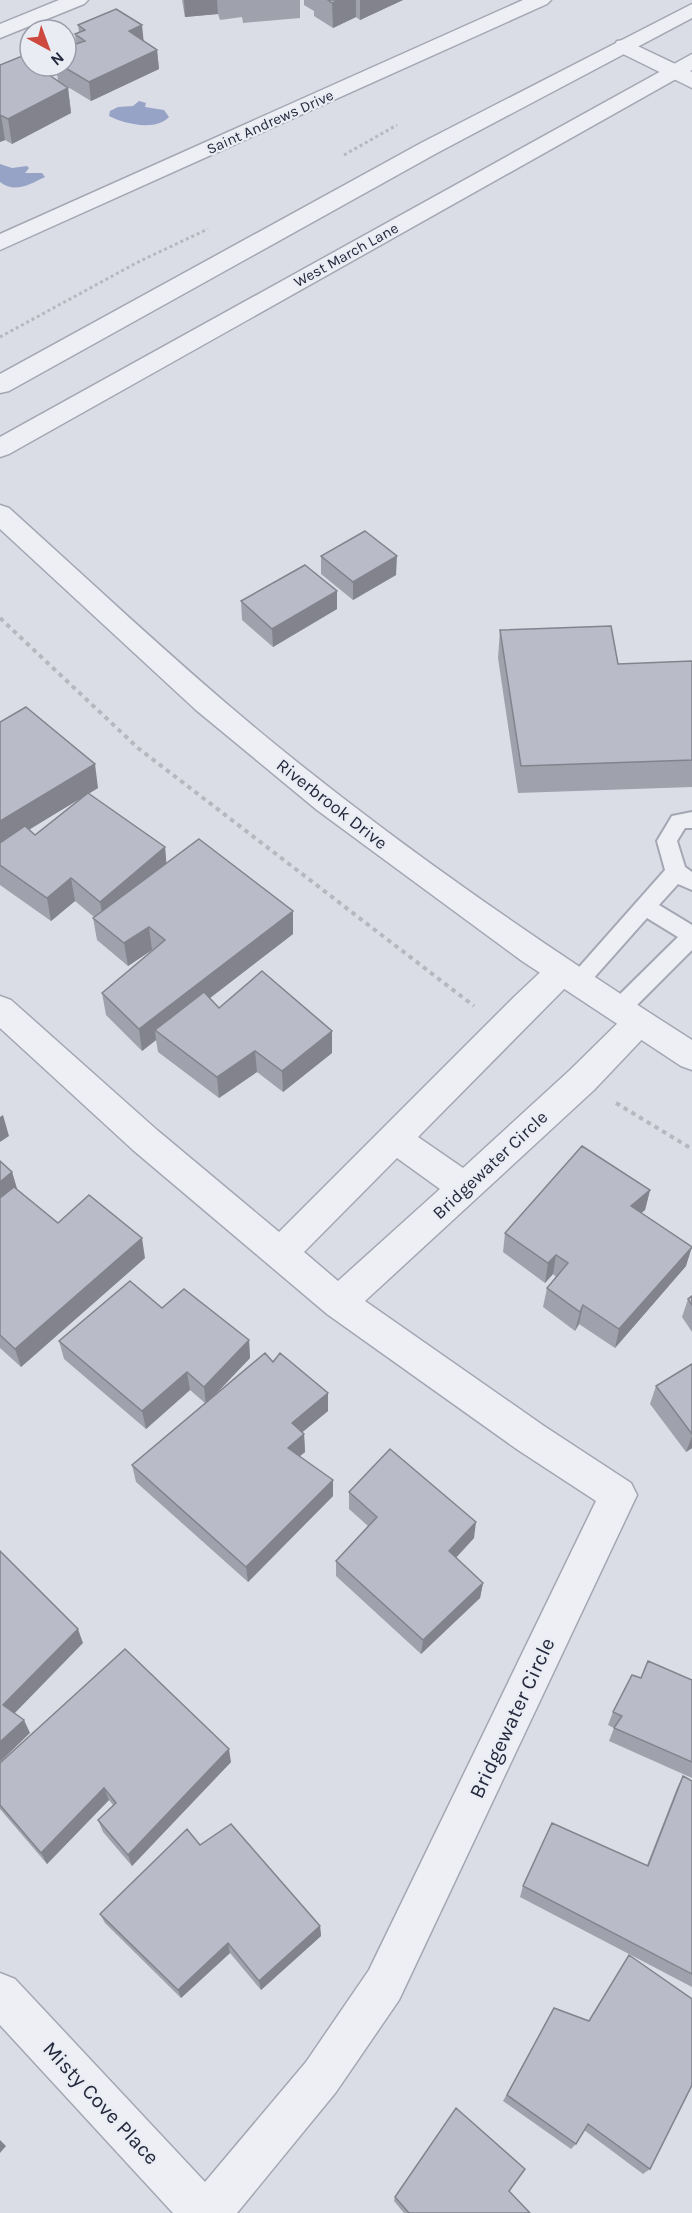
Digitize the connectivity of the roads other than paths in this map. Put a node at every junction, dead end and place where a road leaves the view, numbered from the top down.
1 (77, 0) edge
2 (540, 0) edge
3 (692, 10) edge
4 (0, 32) edge
5 (625, 46) junction
6 (686, 71) edge
7 (0, 243) edge
8 (0, 385) edge
9 (0, 448) edge
10 (0, 514) edge
11 (692, 820) edge
12 (684, 877) edge
13 (644, 906) junction
14 (692, 936) edge
15 (569, 978) junction
16 (0, 1009) edge
17 (628, 1017) junction
18 (692, 1057) edge
19 (395, 1139) junction
20 (465, 1188) junction
21 (280, 1253) junction
22 (339, 1303) junction
23 (0, 1994) edge
24 (202, 2213) edge
25 (208, 2213) edge

1 - 4 street
2 - 7 street, Saint Andrews Drive
3 - 5 street
5 - 6 street
5 - 8 street
6 - 9 street, West March Lane
10 - 15 street, Riverbrook Drive
11 - 12 lane
12 - 13 lane
13 - 14 lane
13 - 15 lane
14 - 17 lane
15 - 17 street, Riverbrook Drive
15 - 19 street
16 - 21 street, Bridgewater Circle
17 - 18 street, Riverbrook Drive
17 - 20 street, Bridgewater Circle
19 - 20 street
19 - 21 street
20 - 22 street, Bridgewater Circle
21 - 22 street, Bridgewater Circle
22 - 25 street, Bridgewater Circle
23 - 24 street, Misty Cove Place

